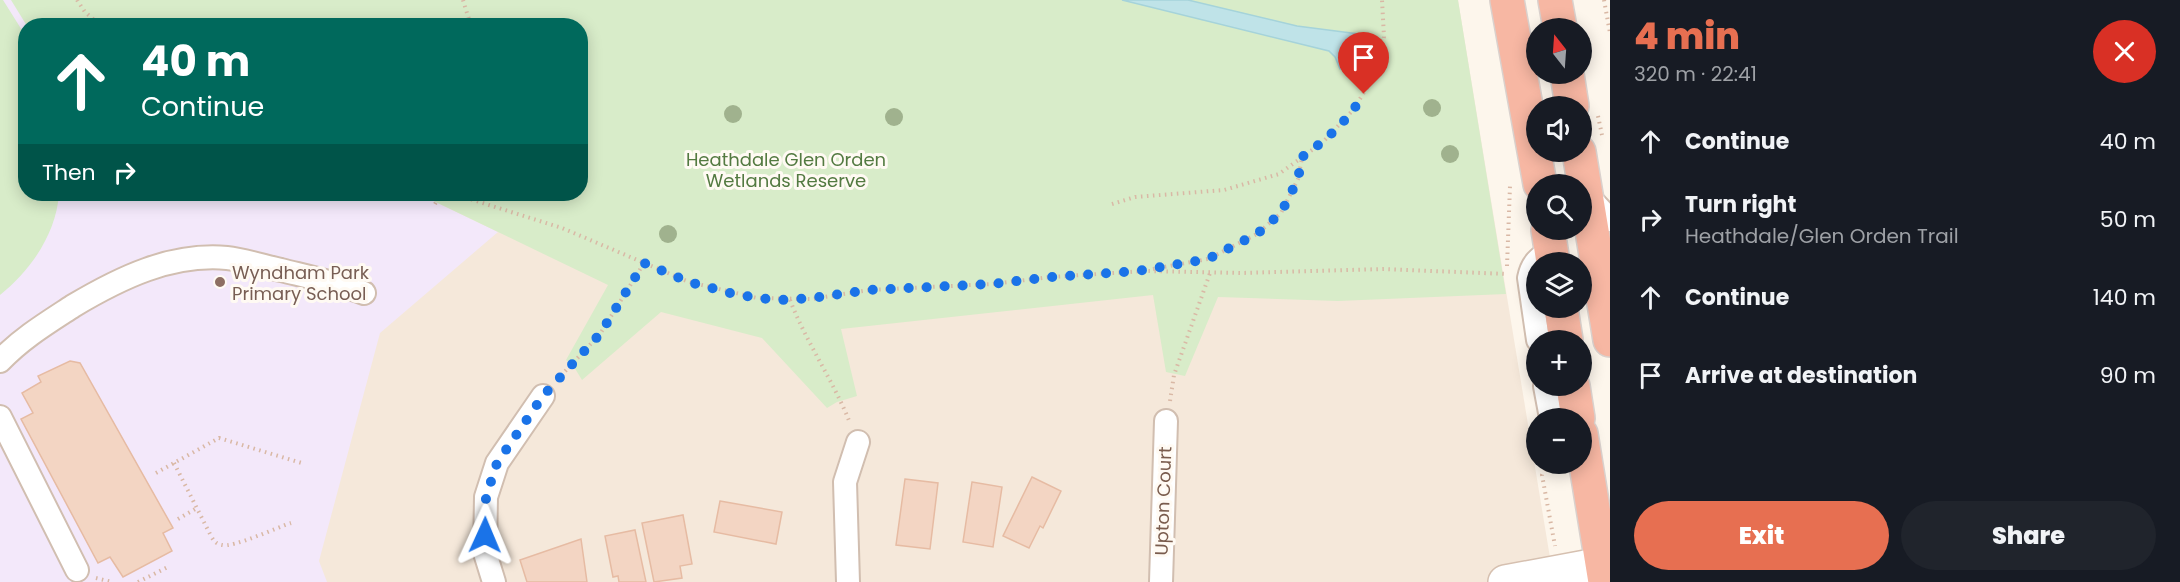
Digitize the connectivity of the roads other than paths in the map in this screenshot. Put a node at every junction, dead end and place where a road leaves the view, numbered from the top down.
1 (1508, 0) edge
2 (1555, 0) edge
3 (1558, 18) edge
4 (1538, 174) edge
5 (1592, 200) edge
6 (1610, 220) edge
7 (1592, 233) edge
8 (364, 293) dead end
9 (1610, 340) edge
10 (0, 361) edge
11 (543, 396) road end
12 (0, 417) edge
13 (1166, 421) road end
14 (858, 442) road end
15 (1577, 474) edge
16 (1587, 474) edge
17 (1591, 497) junction
18 (77, 570) dead end
19 (1606, 570) edge
20 (494, 582) edge
21 (848, 582) edge
22 (1161, 582) edge
23 (1505, 582) edge

1 - 4 highway
2 - 3 highway
5 - 6 street
7 - 9 highway
8 - 10 street
11 - 20 street
12 - 18 street
13 - 22 street, Upton Court
14 - 21 street
15 - 17 street
16 - 17 highway
17 - 19 highway
19 - 23 street

